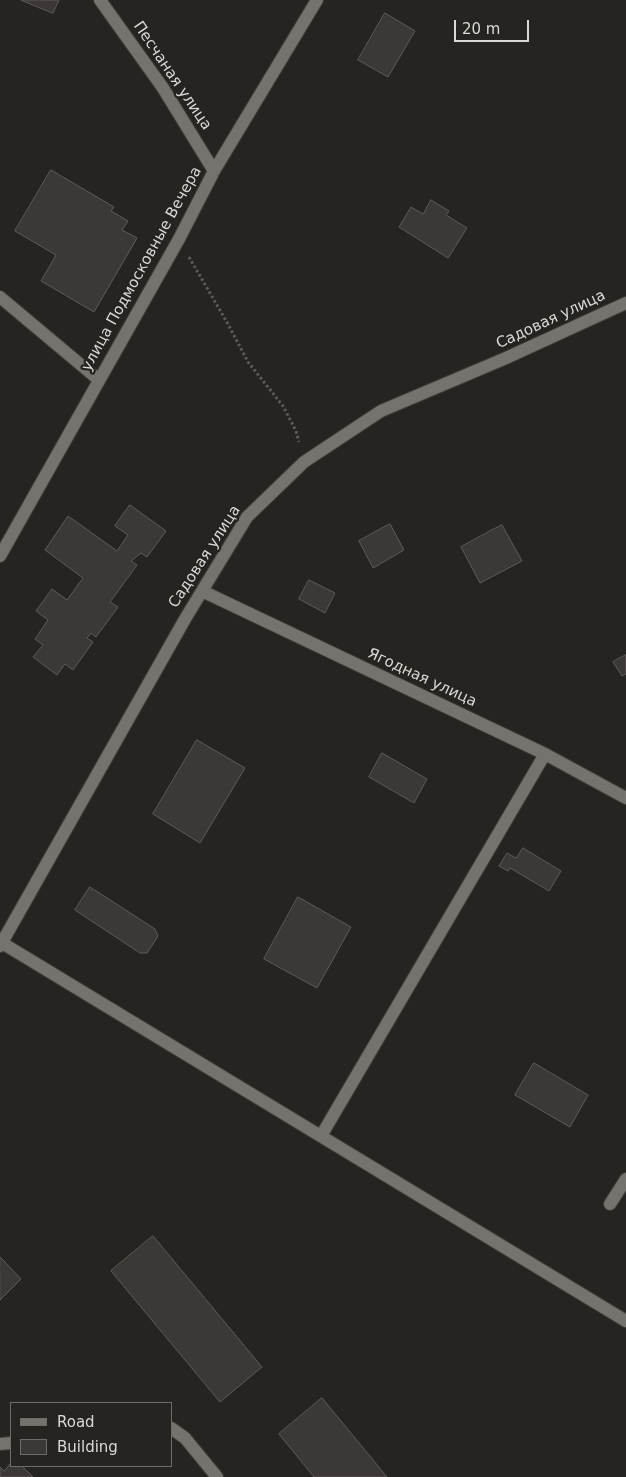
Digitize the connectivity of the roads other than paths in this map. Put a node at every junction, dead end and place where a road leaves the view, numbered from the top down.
1 (100, 0) edge
2 (316, 0) edge
3 (214, 171) junction
4 (0, 296) edge
5 (626, 303) edge
6 (99, 380) junction
7 (0, 556) edge
8 (202, 591) junction
9 (545, 754) junction
10 (626, 798) edge
11 (0, 943) edge
12 (321, 1136) junction
13 (626, 1179) edge
14 (610, 1204) dead end
15 (626, 1321) edge
16 (172, 1429) edge
17 (217, 1477) edge

1 - 3 street, Песчаная улица
2 - 3 street, улица Подмосковные Вечера
3 - 6 street, улица Подмосковные Вечера
4 - 6 street
5 - 8 street, Садовая улица
6 - 7 street, улица Подмосковные Вечера
8 - 9 street, Ягодная улица
8 - 11 street, Садовая улица
9 - 10 street, Ягодная улица
9 - 12 street
11 - 12 street
12 - 15 street
13 - 14 street
16 - 17 street

